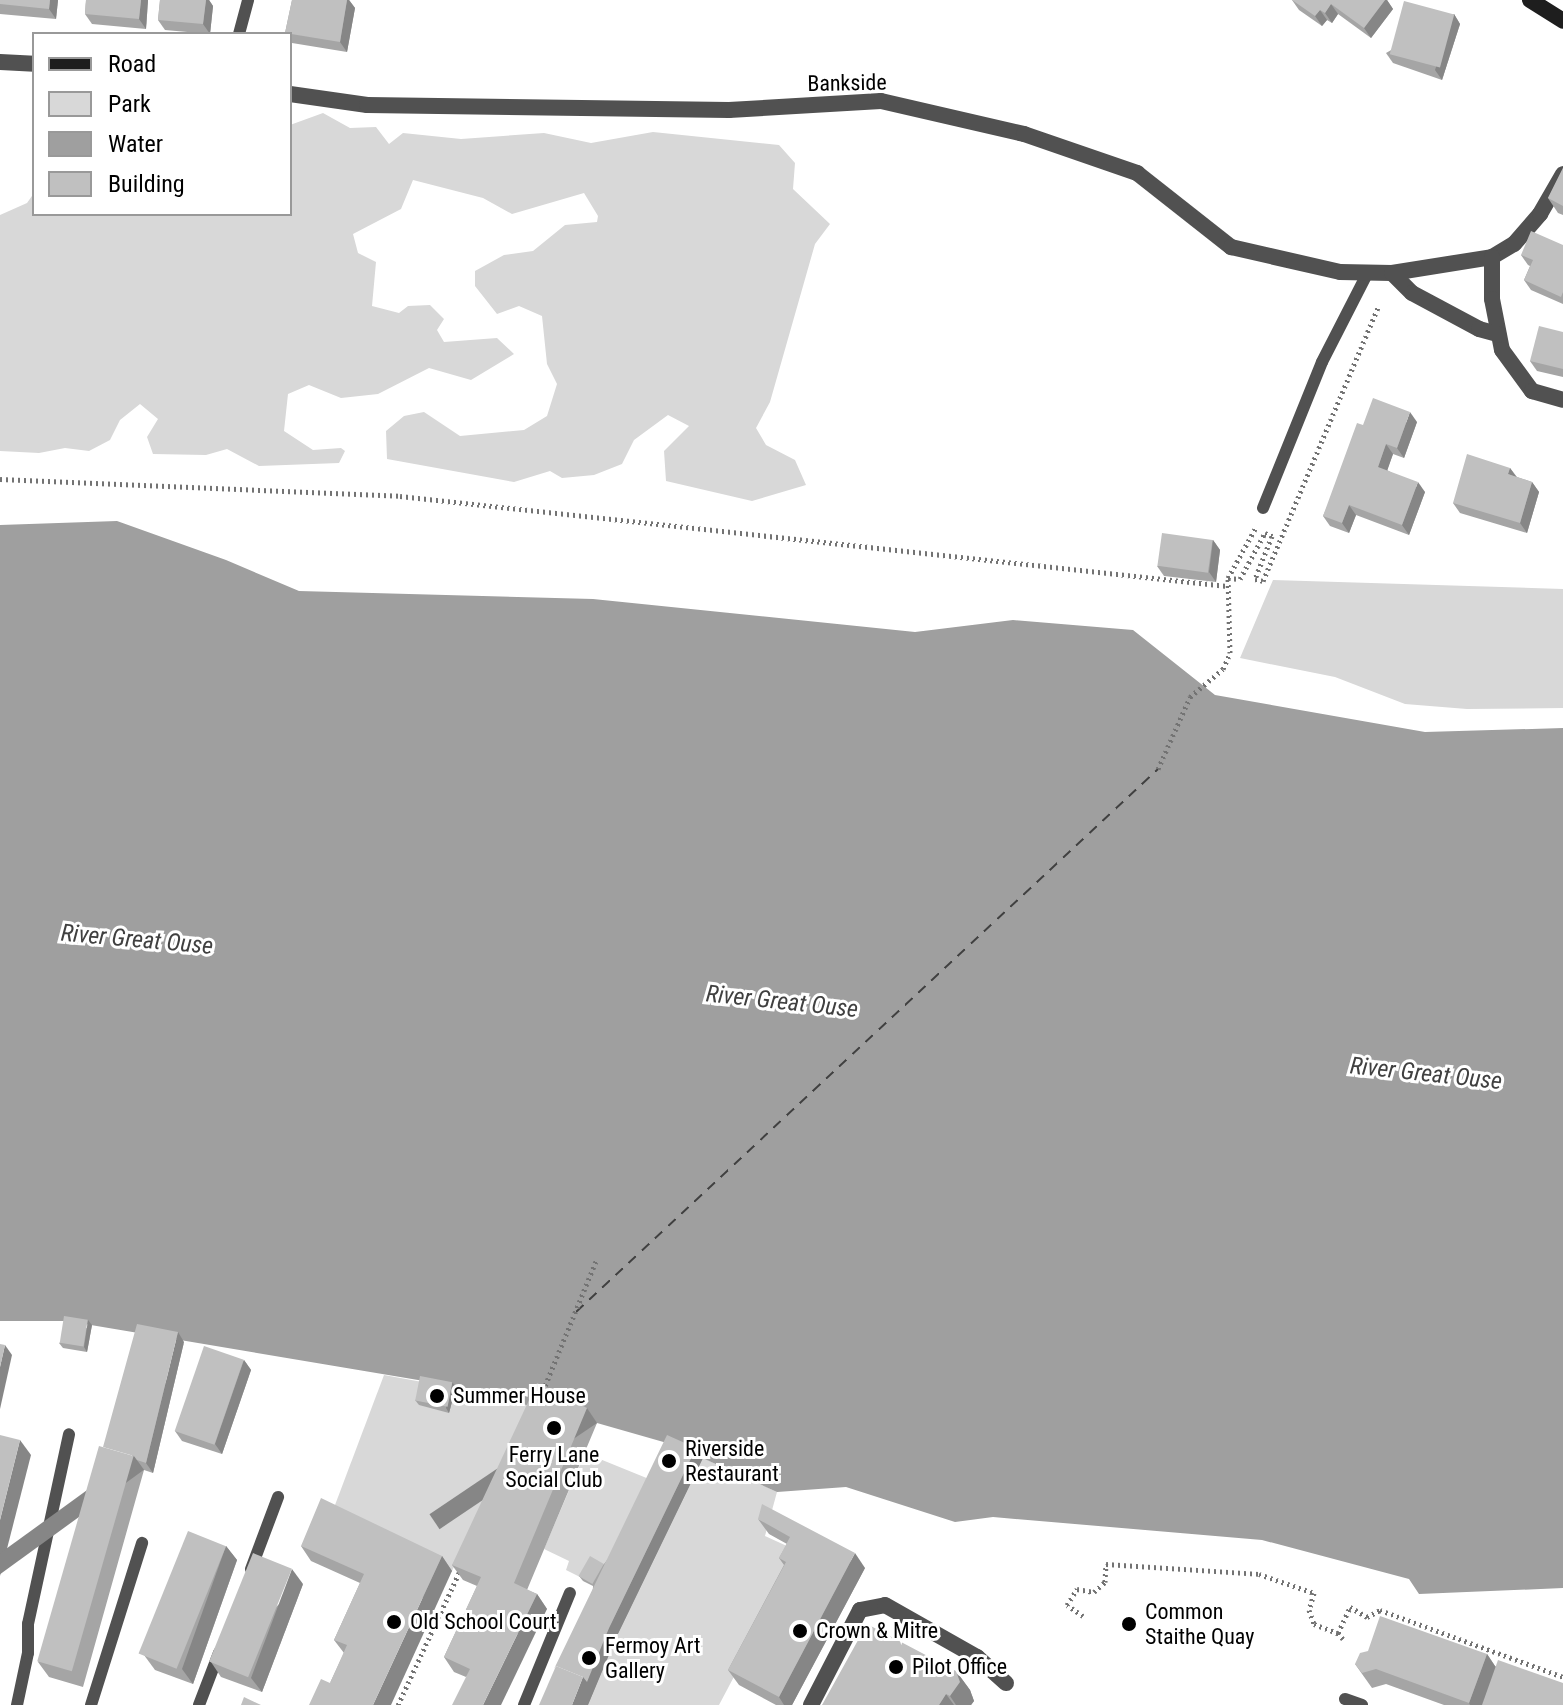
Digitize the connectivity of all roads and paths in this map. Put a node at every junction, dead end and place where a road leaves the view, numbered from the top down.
1 (248, 0) edge
2 (1530, 0) edge
3 (1563, 21) edge
4 (240, 32) edge
5 (0, 62) edge
6 (32, 64) edge
7 (292, 94) edge
8 (1563, 174) edge
9 (1492, 257) junction
10 (1392, 273) junction
11 (1367, 274) junction
12 (1500, 342) junction
13 (1563, 400) edge
14 (0, 479) edge
15 (1263, 508) dead end
16 (1253, 533) dead end
17 (1228, 578) dead end
18 (1158, 769) dead end
19 (597, 1259) dead end
20 (542, 1394) edge
21 (69, 1434) dead end
22 (278, 1497) dead end
23 (142, 1543) dead end
24 (466, 1558) edge
25 (244, 1586) edge
26 (570, 1593) dead end
27 (1083, 1616) dead end
28 (222, 1646) edge
29 (1507, 1657) junction
30 (1503, 1669) edge
31 (1563, 1677) edge
32 (1006, 1683) dead end
33 (1345, 1699) dead end
34 (17, 1705) edge
35 (91, 1705) edge
36 (199, 1705) edge
37 (398, 1705) edge
38 (524, 1705) edge
39 (811, 1705) edge
40 (1362, 1705) edge

1 - 4 lane
2 - 3 street
5 - 6 street
7 - 11 street, Bankside
8 - 9 street
9 - 10 street, Bankside
9 - 12 street
10 - 11 street, Bankside
10 - 12 street
11 - 15 lane
12 - 13 street
14 - 18 path
16 - 17 path
19 - 20 path
21 - 34 lane
22 - 25 lane
23 - 35 lane
24 - 37 path
26 - 38 lane
27 - 29 path
28 - 36 lane
29 - 30 path
29 - 31 path
32 - 39 street
33 - 40 lane

